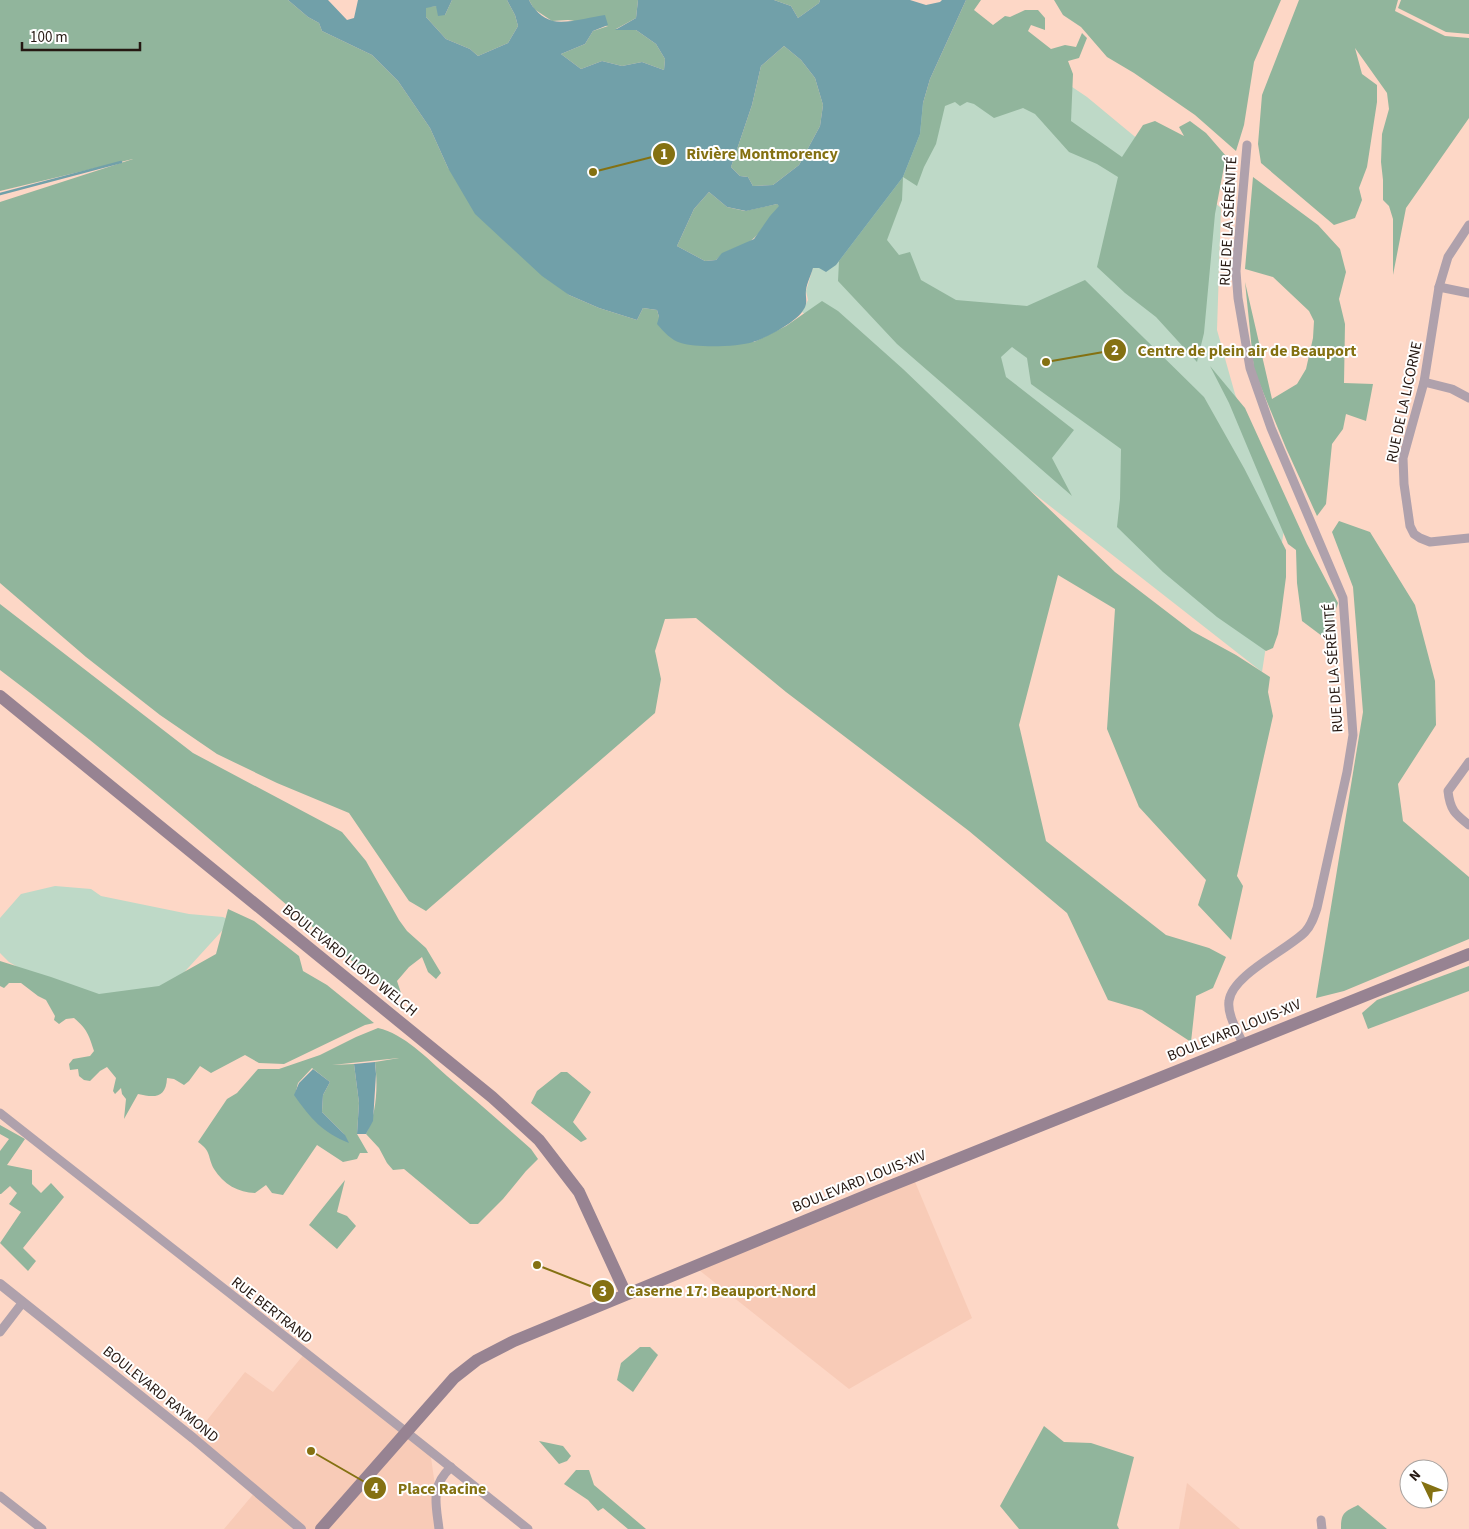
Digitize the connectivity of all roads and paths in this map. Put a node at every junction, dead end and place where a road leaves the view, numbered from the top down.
1 (1246, 145) dead end
2 (1469, 225) edge
3 (1439, 287) junction
4 (1469, 293) edge
5 (1424, 382) junction
6 (1469, 398) edge
7 (1469, 538) edge
8 (0, 696) edge
9 (1469, 762) edge
10 (1469, 824) edge
11 (1469, 954) edge
12 (1243, 1044) junction
13 (0, 1113) edge
14 (0, 1284) edge
15 (626, 1294) junction
16 (23, 1302) junction
17 (0, 1332) edge
18 (407, 1432) junction
19 (450, 1467) junction
20 (0, 1496) edge
21 (42, 1529) edge
22 (301, 1529) edge
23 (322, 1529) edge
24 (439, 1529) edge
25 (528, 1529) edge

1 - 12 street, RUE DE LA SÉRÉNITÉ
2 - 3 street, RUE DE LA LICORNE
3 - 4 street
3 - 5 street, RUE DE LA LICORNE
5 - 6 street
5 - 7 street, RUE DE LA LICORNE
8 - 15 main road, BOULEVARD LLOYD WELCH
9 - 10 street
11 - 12 main road, BOULEVARD LOUIS-XIV
12 - 15 main road, BOULEVARD LOUIS-XIV
13 - 18 street, RUE BERTRAND
14 - 16 street, BOULEVARD RAYMOND
15 - 18 main road, BOULEVARD LOUIS-XIV
16 - 17 street
16 - 22 street, BOULEVARD RAYMOND
18 - 19 street, RUE BERTRAND
18 - 23 main road, BOULEVARD LOUIS-XIV
19 - 24 street
19 - 25 street, RUE BERTRAND
20 - 21 street

